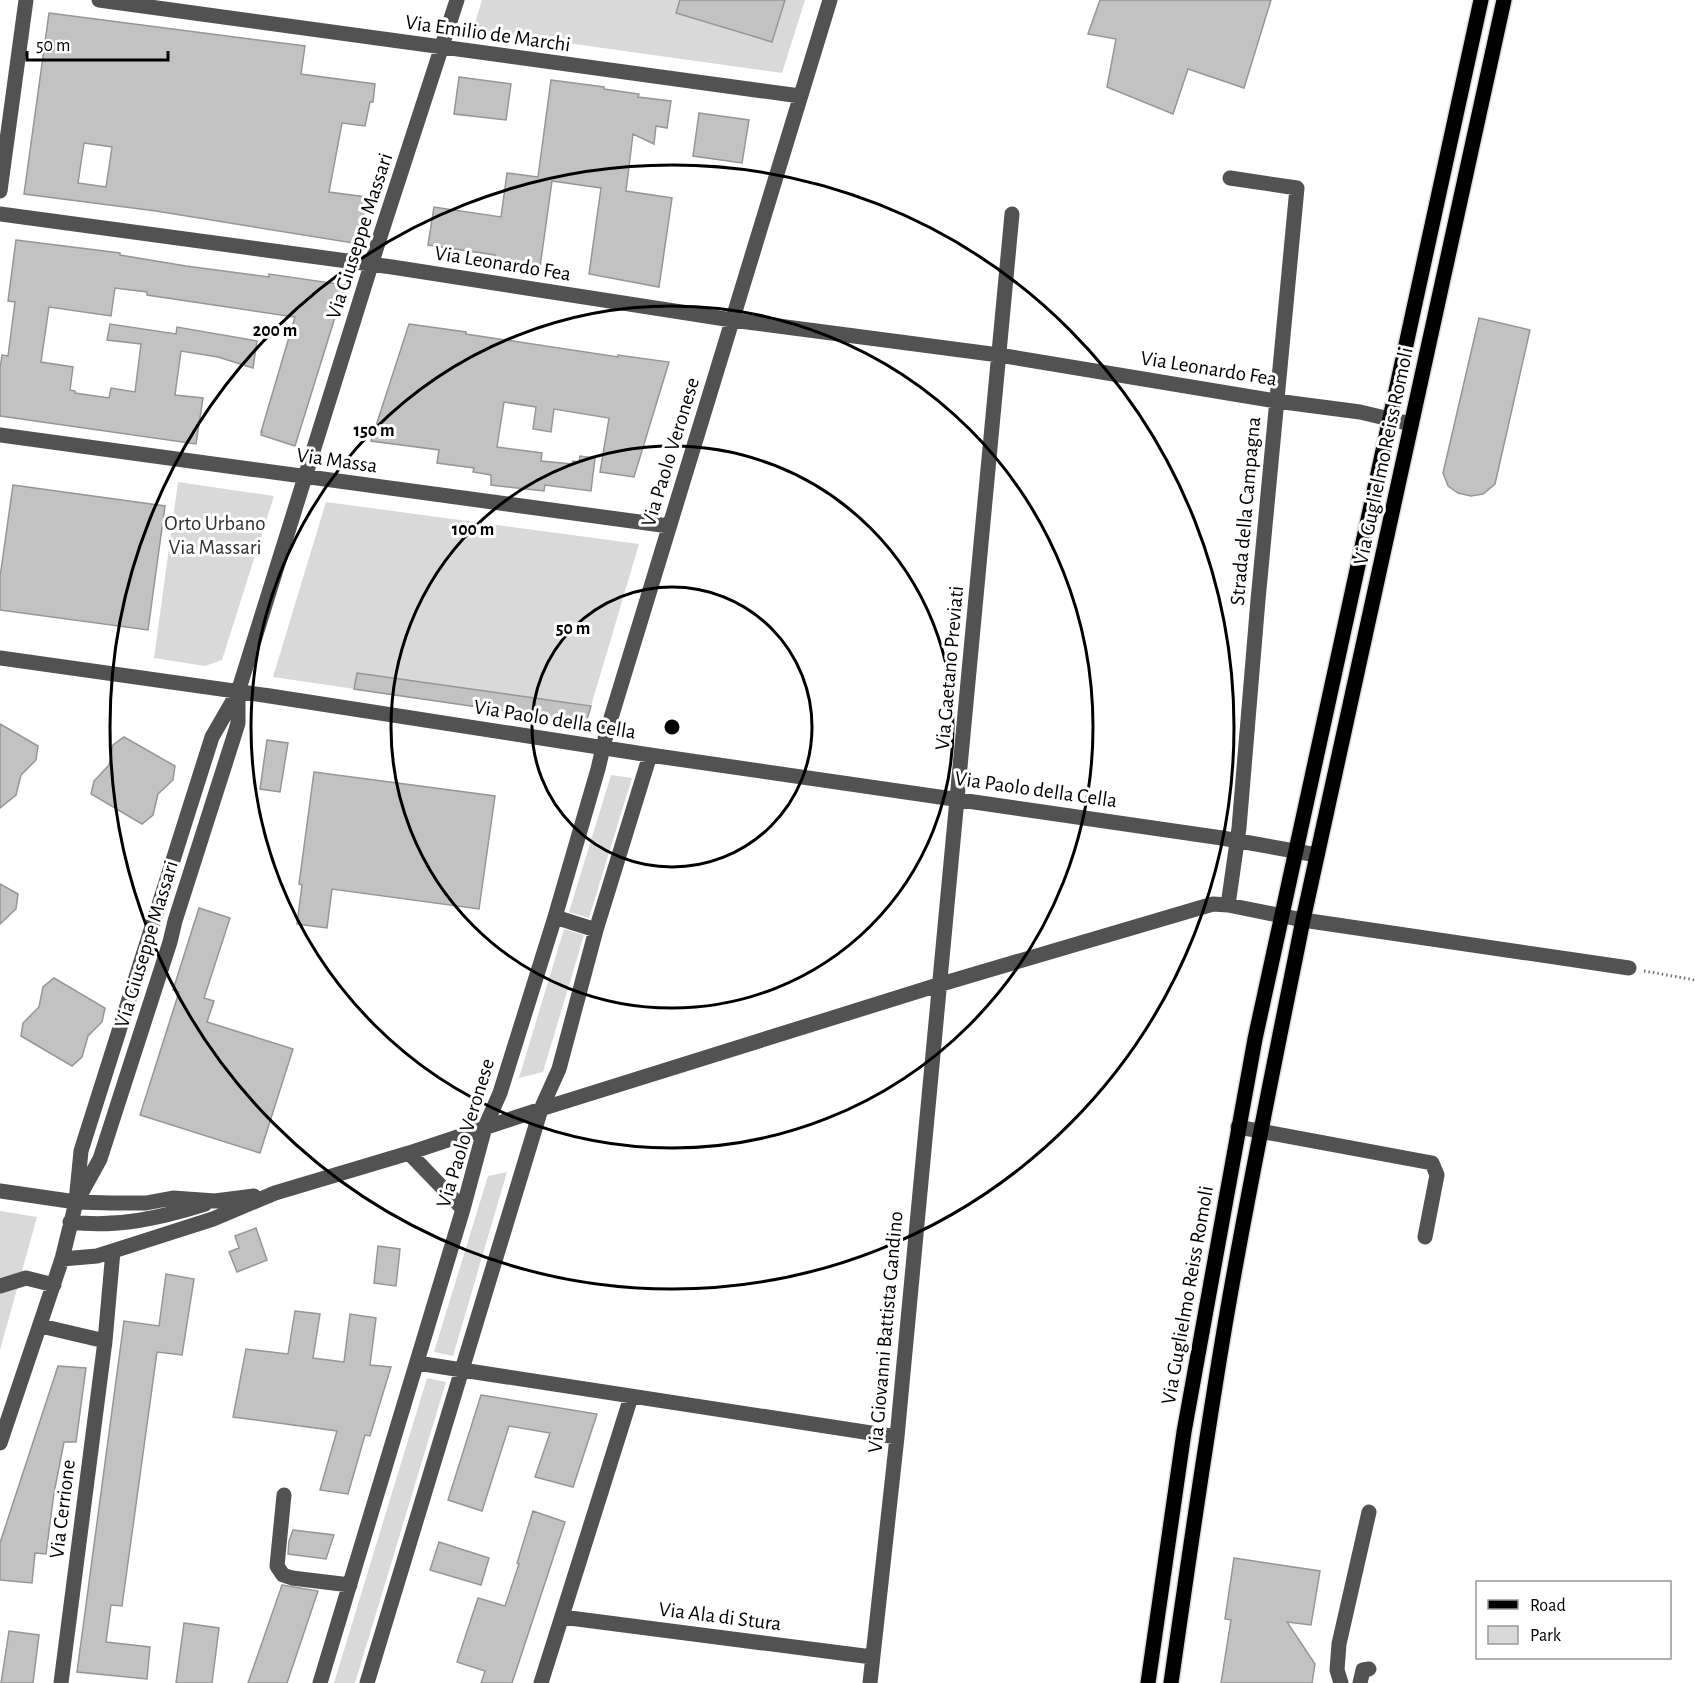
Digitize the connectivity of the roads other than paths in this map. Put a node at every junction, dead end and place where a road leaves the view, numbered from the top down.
1 (26, 0) edge
2 (99, 0) edge
3 (457, 0) edge
4 (830, 0) edge
5 (1481, 0) edge
6 (1504, 0) edge
7 (442, 48) junction
8 (800, 96) junction
9 (1230, 178) dead end
10 (0, 191) edge
11 (0, 214) edge
12 (1012, 214) dead end
13 (372, 264) junction
14 (732, 320) junction
15 (999, 355) junction
16 (1276, 401) junction
17 (1390, 419) junction
18 (1411, 424) junction
19 (0, 435) edge
20 (305, 477) junction
21 (669, 526) junction
22 (0, 658) edge
23 (238, 692) junction
24 (602, 748) junction
25 (650, 755) junction
26 (958, 799) junction
27 (1238, 841) junction
28 (1295, 851) junction
29 (1317, 855) junction
30 (1228, 905) junction
31 (1280, 916) junction
32 (555, 917) junction
33 (1303, 920) junction
34 (596, 930) junction
35 (1629, 968) road end
36 (938, 985) junction
37 (541, 1109) junction
38 (485, 1127) junction
39 (1238, 1127) junction
40 (1261, 1131) junction
41 (409, 1153) junction
42 (0, 1191) edge
43 (275, 1193) junction
44 (215, 1201) junction
45 (76, 1202) junction
46 (463, 1209) junction
47 (70, 1222) junction
48 (1425, 1238) dead end
49 (112, 1251) junction
50 (62, 1259) junction
51 (54, 1285) junction
52 (0, 1286) edge
53 (40, 1326) junction
54 (105, 1341) junction
55 (417, 1363) junction
56 (461, 1370) junction
57 (631, 1397) junction
58 (897, 1437) junction
59 (0, 1443) edge
60 (284, 1495) dead end
61 (1369, 1512) dead end
62 (350, 1585) junction
63 (562, 1617) junction
64 (872, 1657) junction
65 (1369, 1669) dead end
66 (60, 1683) edge
67 (320, 1683) edge
68 (367, 1683) edge
69 (541, 1683) edge
70 (870, 1683) edge
71 (1148, 1683) edge
72 (1171, 1683) edge
73 (1341, 1683) edge
74 (1360, 1683) edge

1 - 10 street
2 - 7 street, Via Emilio de Marchi
3 - 7 street, Via Giuseppe Massari
4 - 8 street, Via Paolo Veronese
5 - 17 main road, Via Guglielmo Reiss Romoli
6 - 18 main road, Via Guglielmo Reiss Romoli
7 - 8 street, Via Emilio de Marchi
7 - 13 street, Via Giuseppe Massari
8 - 14 street, Via Paolo Veronese
9 - 16 street, Strada della Campagna
11 - 13 street, Via Leonardo Fea
12 - 15 street
13 - 14 street, Via Leonardo Fea
13 - 20 street, Via Giuseppe Massari
14 - 15 street, Via Leonardo Fea
14 - 21 street, Via Paolo Veronese
15 - 16 street, Via Leonardo Fea
15 - 26 street, Via Gaetano Previati
16 - 17 street, Via Leonardo Fea
16 - 27 street, Strada della Campagna
17 - 18 street, Via Leonardo Fea
17 - 28 main road, Via Guglielmo Reiss Romoli
18 - 29 main road, Via Guglielmo Reiss Romoli
19 - 20 street, Via Massa
20 - 21 street, Via Massa
20 - 23 street, Via Giuseppe Massari
21 - 24 street, Via Paolo Veronese
22 - 23 street, Via Paolo della Cella
23 - 24 street, Via Paolo della Cella
23 - 45 street, Via Giuseppe Massari
23 - 45 street, Via Giuseppe Massari
24 - 25 street, Via Paolo della Cella
24 - 32 street, Via Paolo Veronese
25 - 26 street, Via Paolo della Cella
25 - 34 street
26 - 27 street, Via Paolo della Cella
26 - 36 street, Via Gaetano Previati
27 - 28 street, Via Paolo della Cella
27 - 30 street, Strada della Campagna
28 - 29 street, Via Paolo della Cella
28 - 31 main road, Via Guglielmo Reiss Romoli
29 - 33 main road, Via Guglielmo Reiss Romoli
30 - 31 street
30 - 36 street
31 - 33 street
31 - 39 main road, Via Guglielmo Reiss Romoli
32 - 34 street
32 - 38 street, Via Paolo Veronese
33 - 35 street
33 - 40 main road, Via Guglielmo Reiss Romoli
34 - 37 street
36 - 37 street
36 - 58 street, Via Giovanni Battista Gandino
37 - 38 street
37 - 56 street
38 - 41 street
38 - 46 street, Via Paolo Veronese
39 - 40 street
39 - 71 main road, Via Guglielmo Reiss Romoli
40 - 48 street
40 - 72 main road, Via Guglielmo Reiss Romoli
41 - 43 street
41 - 46 street
42 - 45 street
43 - 44 street
43 - 49 street
44 - 45 street
44 - 47 street
45 - 47 street, Via Giuseppe Massari
46 - 55 street, Via Paolo Veronese
47 - 50 street, Via Giuseppe Massari
49 - 50 street
49 - 54 street, Via Cerrione
50 - 51 street, Via Giuseppe Massari
51 - 52 street
51 - 53 street, Via Giuseppe Massari
53 - 54 street
53 - 59 street, Via Giuseppe Massari
54 - 66 street, Via Cerrione
55 - 56 street
55 - 62 street, Via Paolo Veronese
56 - 57 street
56 - 68 street
57 - 58 street
57 - 63 street
58 - 64 street, Via Giovanni Battista Gandino
60 - 62 street
61 - 73 street
62 - 67 street, Via Paolo Veronese
63 - 64 street, Via Ala di Stura
63 - 69 street
64 - 70 street, Via Giovanni Battista Gandino
65 - 74 street

